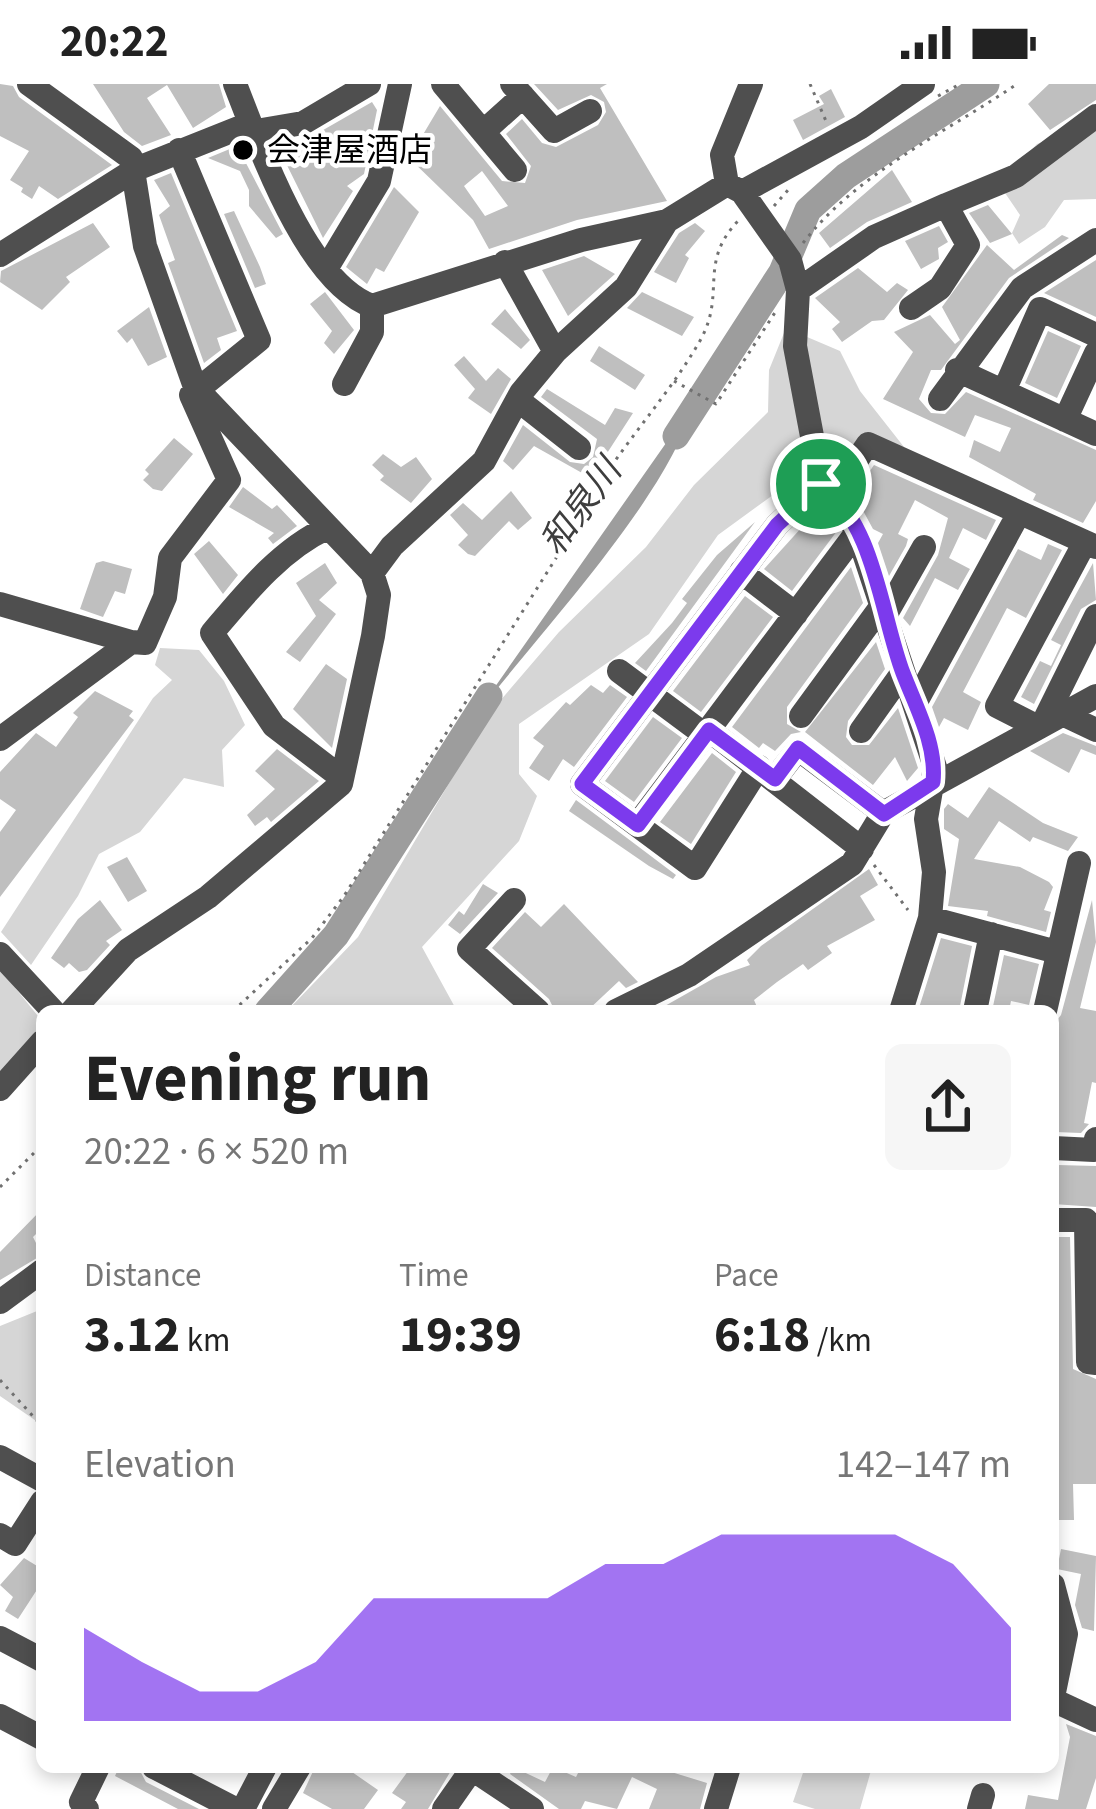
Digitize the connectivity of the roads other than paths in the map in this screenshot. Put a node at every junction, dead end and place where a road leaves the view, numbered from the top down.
1 (29, 84) edge
2 (235, 84) edge
3 (369, 84) edge
4 (400, 84) edge
5 (443, 84) edge
6 (751, 84) edge
7 (922, 84) edge
8 (518, 90) edge
9 (590, 111) dead end
10 (1096, 116) edge
11 (250, 128) junction
12 (483, 132) junction
13 (179, 150) junction
14 (136, 169) junction
15 (515, 170) dead end
16 (741, 194) junction
17 (946, 206) junction
18 (667, 221) junction
19 (1096, 240) edge
20 (0, 255) edge
21 (505, 262) junction
22 (326, 269) junction
23 (790, 295) junction
24 (372, 306) junction
25 (911, 308) dead end
26 (1096, 335) edge
27 (555, 352) junction
28 (1096, 353) edge
29 (957, 370) junction
30 (344, 384) dead end
31 (195, 387) junction
32 (1004, 392) junction
33 (940, 399) dead end
34 (518, 400) junction
35 (1065, 420) junction
36 (1096, 434) edge
37 (580, 448) dead end
38 (827, 489) junction
39 (1019, 513) junction
40 (327, 528) junction
41 (857, 532) junction
42 (1092, 542) edge
43 (924, 547) dead end
44 (741, 572) junction
45 (372, 573) junction
46 (0, 604) edge
47 (884, 609) junction
48 (796, 614) junction
49 (1096, 616) edge
50 (131, 642) junction
51 (619, 671) dead end
52 (903, 672) junction
53 (649, 693) junction
54 (1096, 696) edge
55 (916, 702) junction
56 (801, 716) dead end
57 (1046, 720) junction
58 (1096, 730) edge
59 (861, 731) dead end
60 (707, 732) junction
61 (0, 739) edge
62 (767, 773) junction
63 (342, 778) junction
64 (933, 782) junction
65 (884, 814) junction
66 (638, 825) junction
67 (862, 849) junction
68 (1079, 863) dead end
69 (514, 901) dead end
70 (927, 925) junction
71 (991, 934) junction
72 (1057, 952) junction
73 (0, 954) edge
74 (47, 1005) edge
75 (78, 1005) edge
76 (531, 1005) edge
77 (628, 1005) edge
78 (903, 1005) edge
79 (977, 1005) edge
80 (1046, 1005) edge
81 (36, 1049) edge
82 (0, 1089) edge
83 (1096, 1139) edge
84 (1059, 1148) edge
85 (1059, 1220) edge
86 (36, 1276) edge
87 (1091, 1289) edge
88 (0, 1303) edge
89 (1096, 1363) edge
90 (0, 1457) edge
91 (36, 1477) edge
92 (36, 1511) edge
93 (0, 1535) edge
94 (1059, 1608) edge
95 (1, 1640) edge
96 (36, 1657) edge
97 (1059, 1669) edge
98 (1059, 1702) edge
99 (0, 1716) edge
100 (1096, 1720) edge
101 (36, 1735) edge
102 (96, 1773) edge
103 (166, 1773) edge
104 (261, 1773) edge
105 (296, 1773) edge
106 (467, 1773) edge
107 (478, 1773) edge
108 (727, 1773) edge
109 (279, 1802) edge
110 (87, 1809) edge
111 (239, 1809) edge
112 (306, 1809) edge
113 (444, 1809) edge
114 (532, 1809) edge
115 (716, 1809) edge

1 - 14 street
2 - 11 street
3 - 11 street
4 - 22 street
5 - 12 street
6 - 16 street
7 - 16 street
8 - 9 street
8 - 12 street
10 - 17 street
11 - 13 street
11 - 22 street
12 - 15 street
13 - 14 street
13 - 31 street
14 - 20 street
14 - 31 street
16 - 18 street
16 - 23 street
17 - 23 street
17 - 25 street
18 - 21 street
18 - 27 street
19 - 29 street
21 - 24 street
21 - 27 street
22 - 24 street
23 - 38 street
24 - 30 street
26 - 32 street
27 - 34 street
28 - 35 street
29 - 32 street
29 - 33 street
31 - 40 street
31 - 50 street
32 - 35 street
34 - 37 street
34 - 45 street
35 - 36 street
38 - 39 street
38 - 41 street
38 - 44 street
39 - 42 street
39 - 55 street
40 - 45 street
40 - 63 street
41 - 47 street
41 - 48 street
42 - 57 street
43 - 47 street
44 - 48 street
44 - 53 street
45 - 63 street
46 - 50 street
47 - 52 street
47 - 56 street
48 - 60 street
49 - 57 street
50 - 61 street
51 - 53 street
52 - 55 street
52 - 59 street
53 - 60 street
53 - 66 street
54 - 57 street
55 - 64 street
57 - 58 street
57 - 64 street
60 - 62 street
60 - 66 street
62 - 65 street
62 - 66 street
62 - 67 street
63 - 75 street
64 - 65 street
64 - 70 street
65 - 67 street
67 - 77 street
68 - 72 street
69 - 76 street
70 - 71 street
70 - 78 street
71 - 72 street
71 - 79 street
72 - 80 street
73 - 74 street
81 - 82 street
83 - 84 street
85 - 87 street
86 - 88 street
87 - 89 street
90 - 91 street
92 - 93 street
94 - 97 street
95 - 96 street
98 - 100 street
99 - 101 street
102 - 110 street
103 - 111 street
104 - 111 street
105 - 109 street
106 - 113 street
107 - 114 street
108 - 115 street
109 - 112 street

